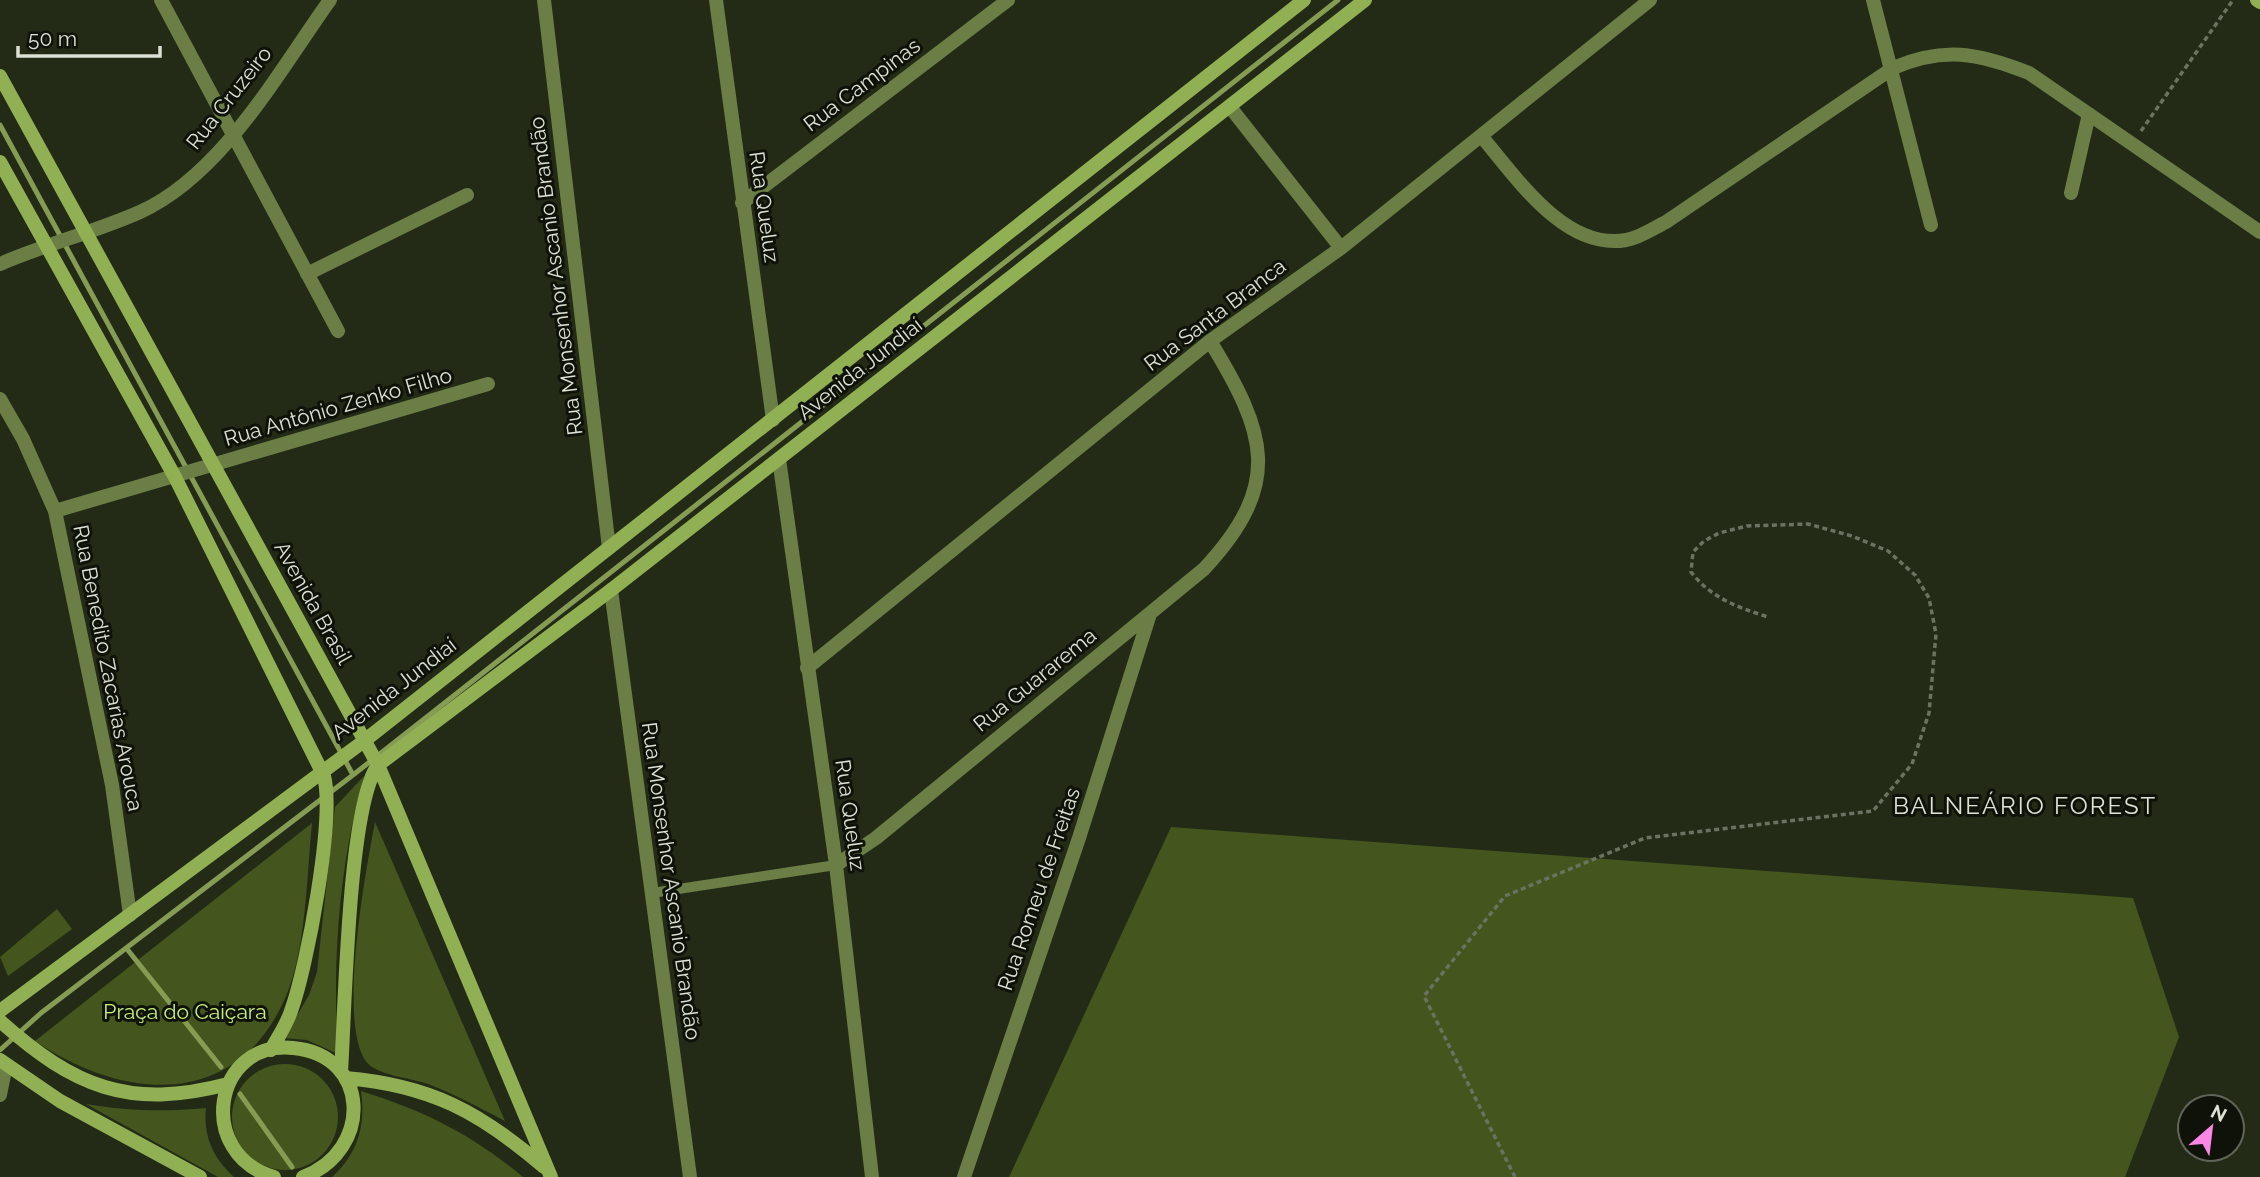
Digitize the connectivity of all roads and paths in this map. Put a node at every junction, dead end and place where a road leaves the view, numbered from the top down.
1 (161, 0) edge
2 (330, 0) edge
3 (544, 0) edge
4 (716, 0) edge
5 (1008, 0) edge
6 (1304, 0) edge
7 (1365, 0) edge
8 (1650, 0) edge
9 (1873, 0) edge
10 (2233, 0) edge
11 (1893, 68) junction
12 (0, 76) edge
13 (1230, 107) junction
14 (2089, 114) junction
15 (232, 136) junction
16 (1482, 137) junction
17 (2132, 144) junction
18 (0, 162) edge
19 (2071, 194) dead end
20 (467, 195) dead end
21 (742, 203) junction
22 (1931, 225) dead end
23 (85, 230) junction
24 (2260, 232) edge
25 (50, 243) junction
26 (1341, 248) junction
27 (0, 264) edge
28 (307, 274) junction
29 (338, 331) dead end
30 (1210, 341) junction
31 (488, 384) dead end
32 (0, 399) edge
33 (773, 420) junction
34 (779, 459) junction
35 (206, 467) junction
36 (179, 475) junction
37 (55, 511) junction
38 (609, 548) junction
39 (611, 590) junction
40 (1150, 613) junction
41 (1768, 617) dead end
42 (807, 668) junction
43 (362, 745) junction
44 (376, 763) junction
45 (321, 771) junction
46 (836, 865) junction
47 (652, 893) junction
48 (130, 915) junction
49 (1, 1018) edge
50 (271, 1049) junction
51 (3, 1063) edge
52 (343, 1075) junction
53 (228, 1084) junction
54 (0, 1095) edge
55 (549, 1174) edge
56 (200, 1177) edge
57 (269, 1177) edge
58 (303, 1177) edge
59 (690, 1177) edge
60 (872, 1177) edge
61 (964, 1177) edge
62 (1515, 1177) edge

1 - 15 street
2 - 15 street, Rua Cruzeiro
3 - 38 street, Rua Monsenhor Ascanio Brandão
4 - 21 street, Rua Queluz
5 - 21 street, Rua Campinas
6 - 33 main road, Avenida Jundiaí
7 - 13 main road, Avenida Jundiaí
8 - 16 street, Rua Santa Branca
9 - 11 street
10 - 17 path
11 - 14 street
11 - 16 street
11 - 22 street
12 - 23 main road, Avenida Brasil
13 - 26 street
13 - 34 main road, Avenida Jundiaí
14 - 17 street
14 - 19 street
15 - 23 street, Rua Cruzeiro
15 - 28 street
16 - 26 street, Rua Santa Branca
17 - 24 street
18 - 25 main road
20 - 28 street
21 - 33 street, Rua Queluz
23 - 25 street, Rua Cruzeiro
23 - 35 main road, Avenida Brasil
25 - 27 street
25 - 36 main road
26 - 30 street, Rua Santa Branca
28 - 29 street
30 - 40 street, Rua Guararema
30 - 42 street, Rua Santa Branca
31 - 35 street, Rua Antônio Zenko Filho
32 - 37 street, Rua Benedito Zacarias Arouca
33 - 38 main road, Avenida Jundiaí
34 - 39 main road, Avenida Jundiaí
34 - 42 street, Rua Queluz
35 - 36 street, Rua Antônio Zenko Filho
35 - 43 main road, Avenida Brasil
36 - 37 street
36 - 45 main road
37 - 48 street, Rua Benedito Zacarias Arouca
38 - 43 main road, Avenida Jundiaí
39 - 44 main road, Avenida Jundiaí
39 - 47 street, Rua Monsenhor Ascanio Brandão
40 - 46 street, Rua Guararema
40 - 61 street, Rua Romeu de Freitas
41 - 62 path
42 - 46 street, Rua Queluz
43 - 44 main road, Avenida Brasil
43 - 45 main road, Avenida Jundiaí
44 - 52 main road
44 - 55 main road, Avenida Brasil
45 - 48 main road, Avenida Jundiaí
45 - 50 main road
46 - 47 lane, Rua Guararema
46 - 60 street, Rua Queluz
47 - 59 street, Rua Monsenhor Ascanio Brandão
48 - 49 main road, Avenida Jundiaí
49 - 53 main road
50 - 52 main road
50 - 53 main road
51 - 54 street
51 - 56 main road
52 - 55 main road
52 - 58 main road
53 - 57 main road

